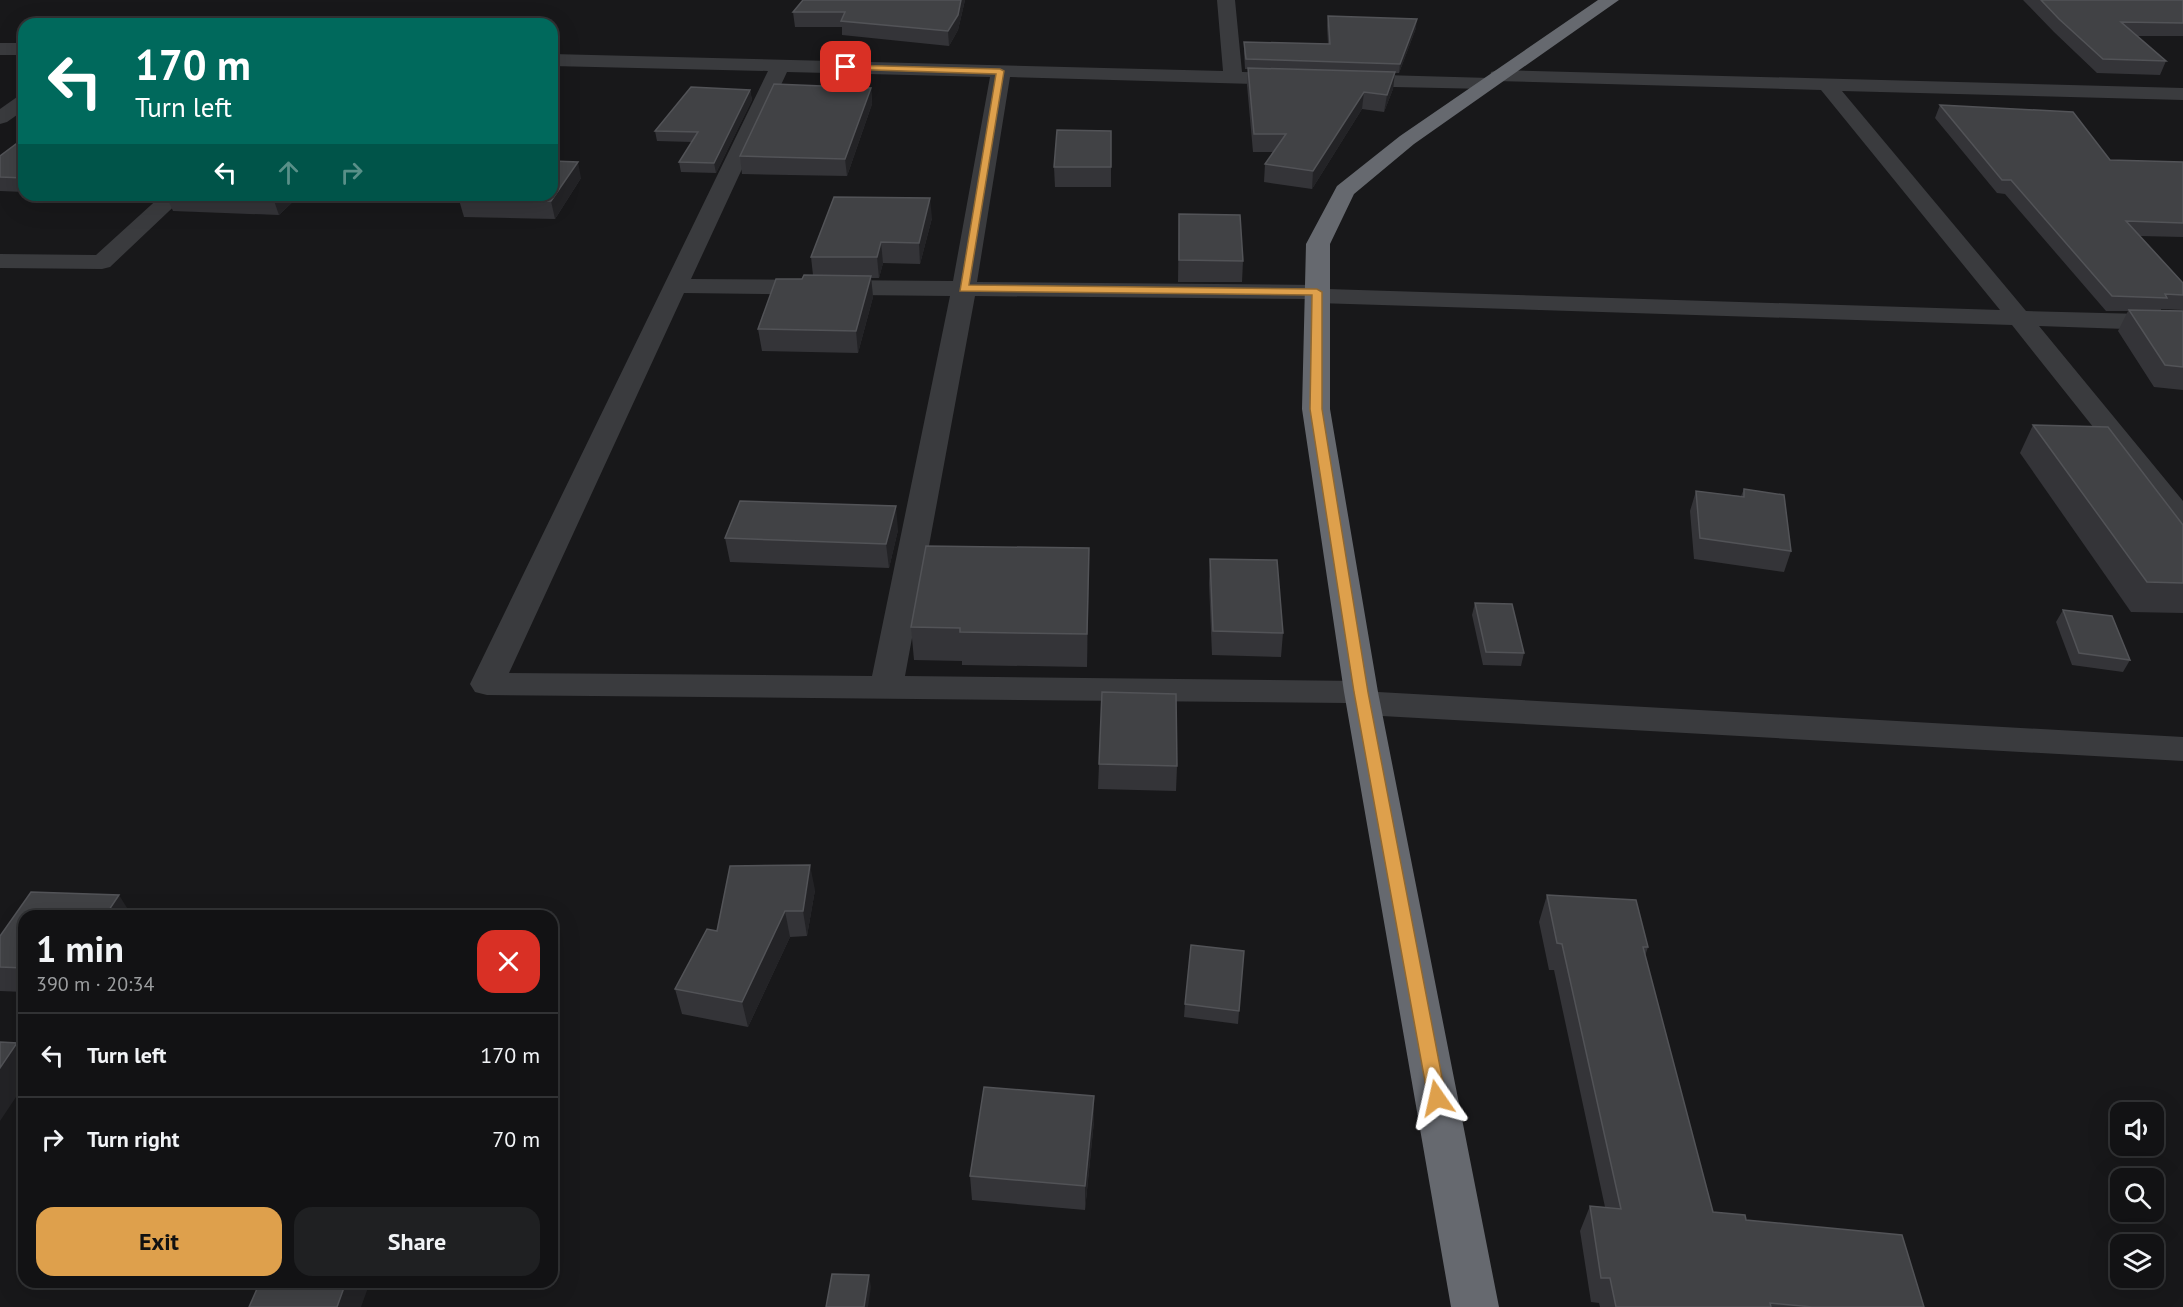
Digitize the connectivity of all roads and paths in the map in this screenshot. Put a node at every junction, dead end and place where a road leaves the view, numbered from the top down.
1 (1226, 0) edge
2 (1610, 0) edge
3 (0, 49) edge
4 (18, 49) edge
5 (558, 60) edge
6 (780, 66) junction
7 (1000, 71) junction
8 (1233, 77) junction
9 (1493, 80) junction
10 (1827, 85) junction
11 (2183, 94) edge
12 (18, 105) edge
13 (0, 118) edge
14 (168, 201) edge
15 (0, 261) edge
16 (675, 286) junction
17 (964, 288) junction
18 (1317, 294) junction
19 (2022, 320) junction
20 (2183, 323) edge
21 (2183, 520) edge
22 (886, 688) junction
23 (1363, 697) junction
24 (2183, 748) edge
25 (1475, 1307) edge

1 - 8 street
2 - 9 highway
3 - 4 street
5 - 6 street
6 - 7 street
6 - 16 street
7 - 8 street
7 - 17 street
8 - 9 street
9 - 10 street
9 - 18 highway
10 - 11 street
10 - 19 street
12 - 13 street
14 - 15 street
16 - 17 street
16 - 22 street
17 - 18 street
17 - 22 street
18 - 19 street
18 - 23 highway
19 - 20 street
19 - 21 street
22 - 23 street
23 - 24 street
23 - 25 highway

